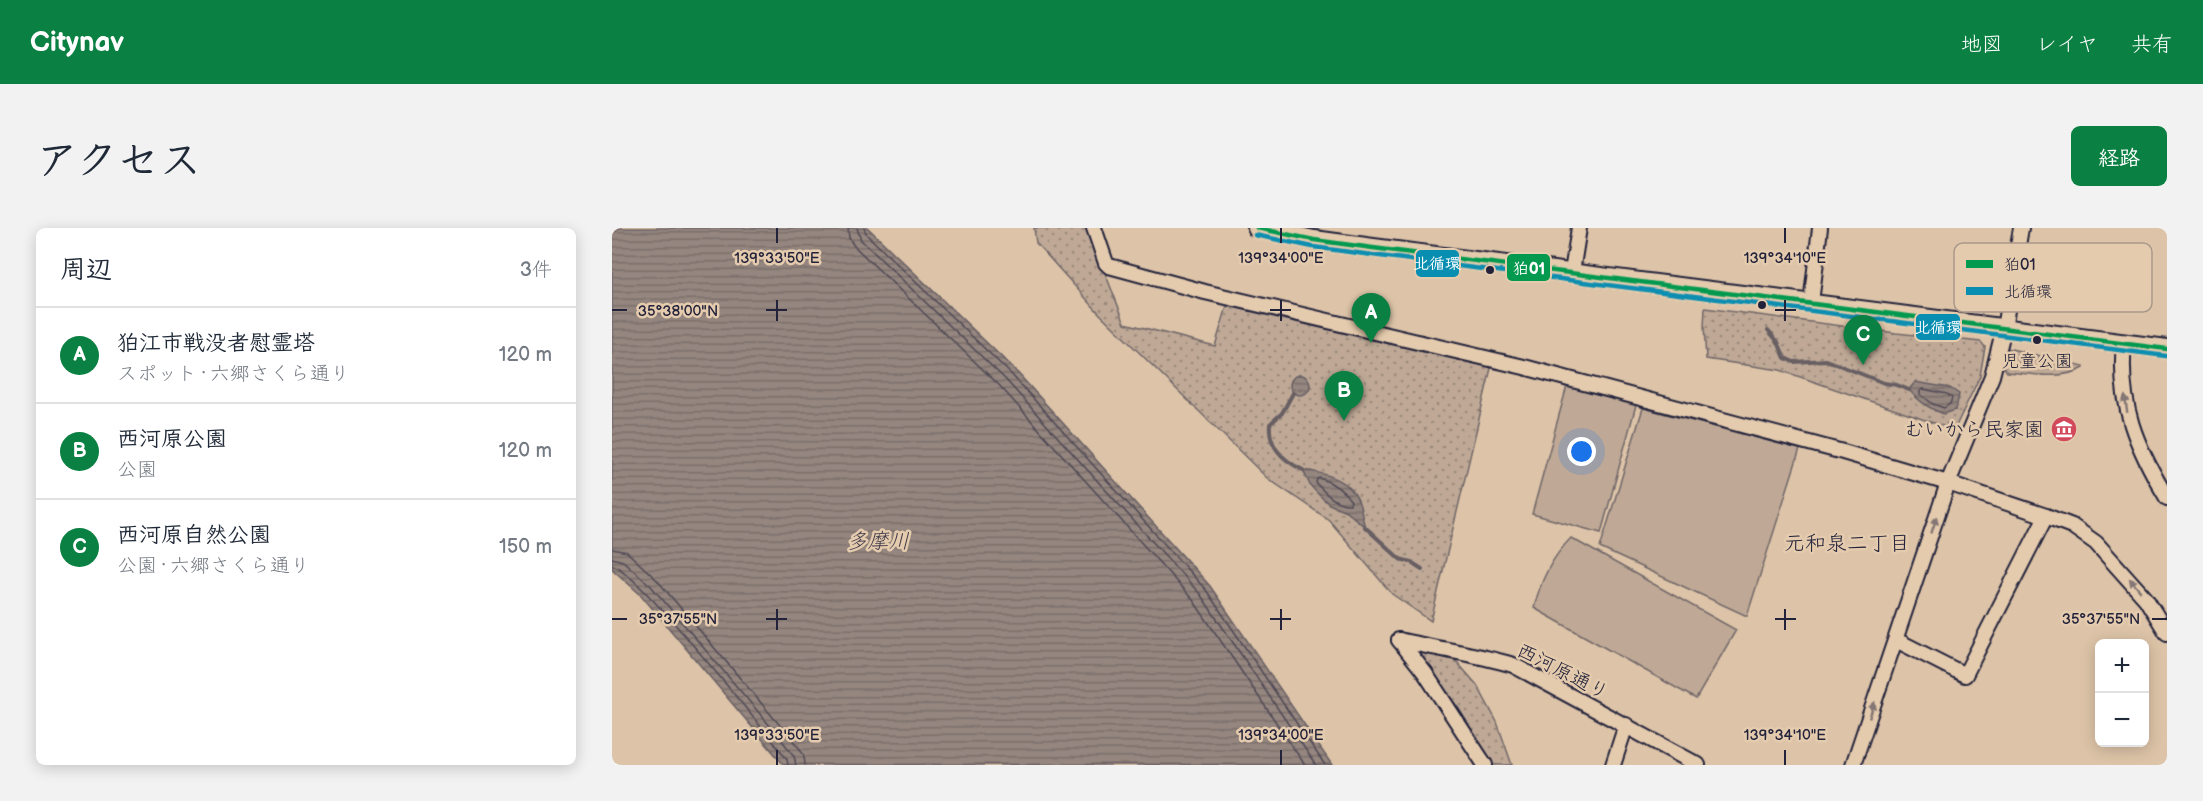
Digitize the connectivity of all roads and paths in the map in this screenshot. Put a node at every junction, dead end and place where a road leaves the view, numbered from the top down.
1 (1094, 228) edge
2 (1257, 228) edge
3 (1579, 228) edge
4 (1820, 228) edge
5 (2021, 228) edge
6 (2018, 243) edge
7 (1572, 272) junction
8 (1811, 303) junction
9 (2007, 312) edge
10 (2004, 328) junction
11 (2124, 344) junction
12 (2167, 349) edge
13 (1948, 483) junction
14 (2167, 498) edge
15 (2046, 516) junction
16 (2167, 633) edge
17 (1896, 640) junction
18 (1626, 726) junction
19 (1485, 765) edge
20 (1613, 765) edge
21 (1698, 765) edge
22 (1853, 765) edge

1 - 13 street
2 - 7 main road
3 - 7 street
4 - 8 street
5 - 6 street
7 - 8 main road
8 - 10 main road
9 - 10 street
10 - 11 main road
10 - 13 street
11 - 12 main road
14 -> 11 street
13 - 15 street
17 -> 13 street
16 -> 15 street
15 - 17 street
22 -> 17 street
18 - 19 street, 西河原通り
18 - 20 street
18 - 21 street, 西河原通り

